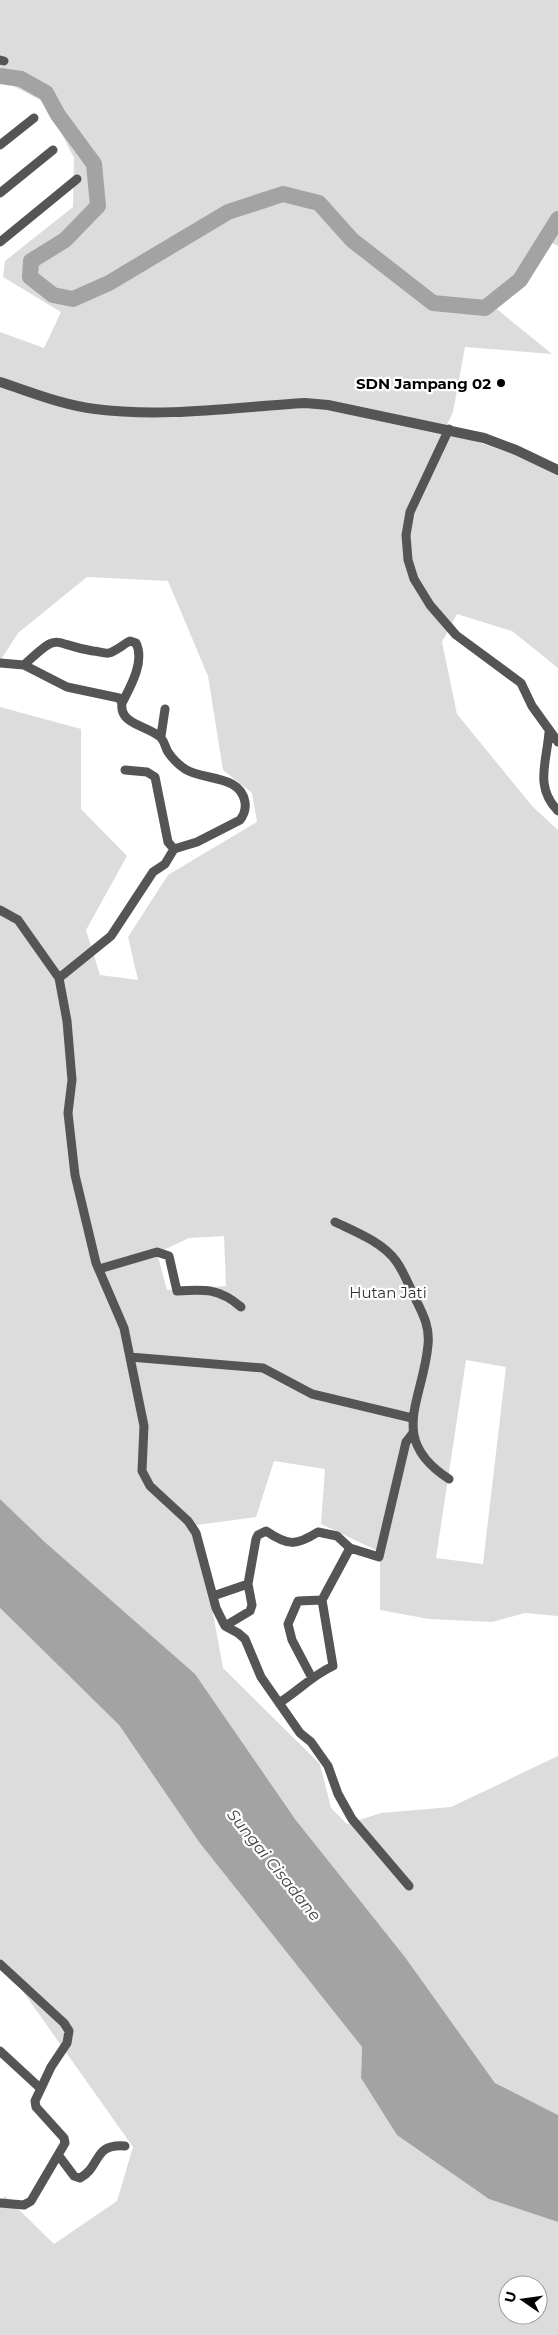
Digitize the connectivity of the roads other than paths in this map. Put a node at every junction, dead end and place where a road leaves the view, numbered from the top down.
1 (34, 118) dead end
2 (0, 144) edge
3 (53, 150) dead end
4 (77, 179) dead end
5 (0, 193) edge
6 (0, 242) edge
7 (0, 382) edge
8 (449, 429) junction
9 (558, 470) edge
10 (0, 663) edge
11 (24, 665) junction
12 (122, 703) junction
13 (166, 709) dead end
14 (549, 732) junction
15 (161, 736) junction
16 (558, 742) edge
17 (125, 770) dead end
18 (558, 811) edge
19 (174, 848) junction
20 (0, 910) edge
21 (59, 978) junction
22 (335, 1222) dead end
23 (99, 1269) junction
24 (240, 1306) dead end
25 (130, 1357) junction
26 (412, 1418) junction
27 (413, 1433) junction
28 (449, 1479) dead end
29 (350, 1548) junction
30 (248, 1584) junction
31 (213, 1596) junction
32 (322, 1600) junction
33 (225, 1626) junction
34 (312, 1678) junction
35 (279, 1703) junction
36 (409, 1886) dead end
37 (0, 1964) edge
38 (0, 2051) edge
39 (40, 2088) junction
40 (124, 2146) dead end
41 (59, 2156) junction
42 (0, 2203) edge

1 - 2 street
3 - 5 street
4 - 6 street
7 - 8 street
8 - 9 street
8 - 14 street
10 - 11 street
11 - 12 street
11 - 12 street
12 - 15 street
13 - 15 street
14 - 16 street
14 - 18 street
15 - 19 street
17 - 19 street
19 - 21 street
20 - 21 street
21 - 23 street
22 - 26 street
23 - 24 street
23 - 25 street
25 - 26 street
25 - 31 street
26 - 27 street
27 - 28 street
27 - 29 street
29 - 30 street
29 - 32 street
30 - 31 street
30 - 33 street
31 - 33 street
32 - 34 street
32 - 34 street
33 - 35 street
34 - 35 street
35 - 36 street
37 - 39 street
38 - 39 street
39 - 41 street
40 - 41 street
41 - 42 street

